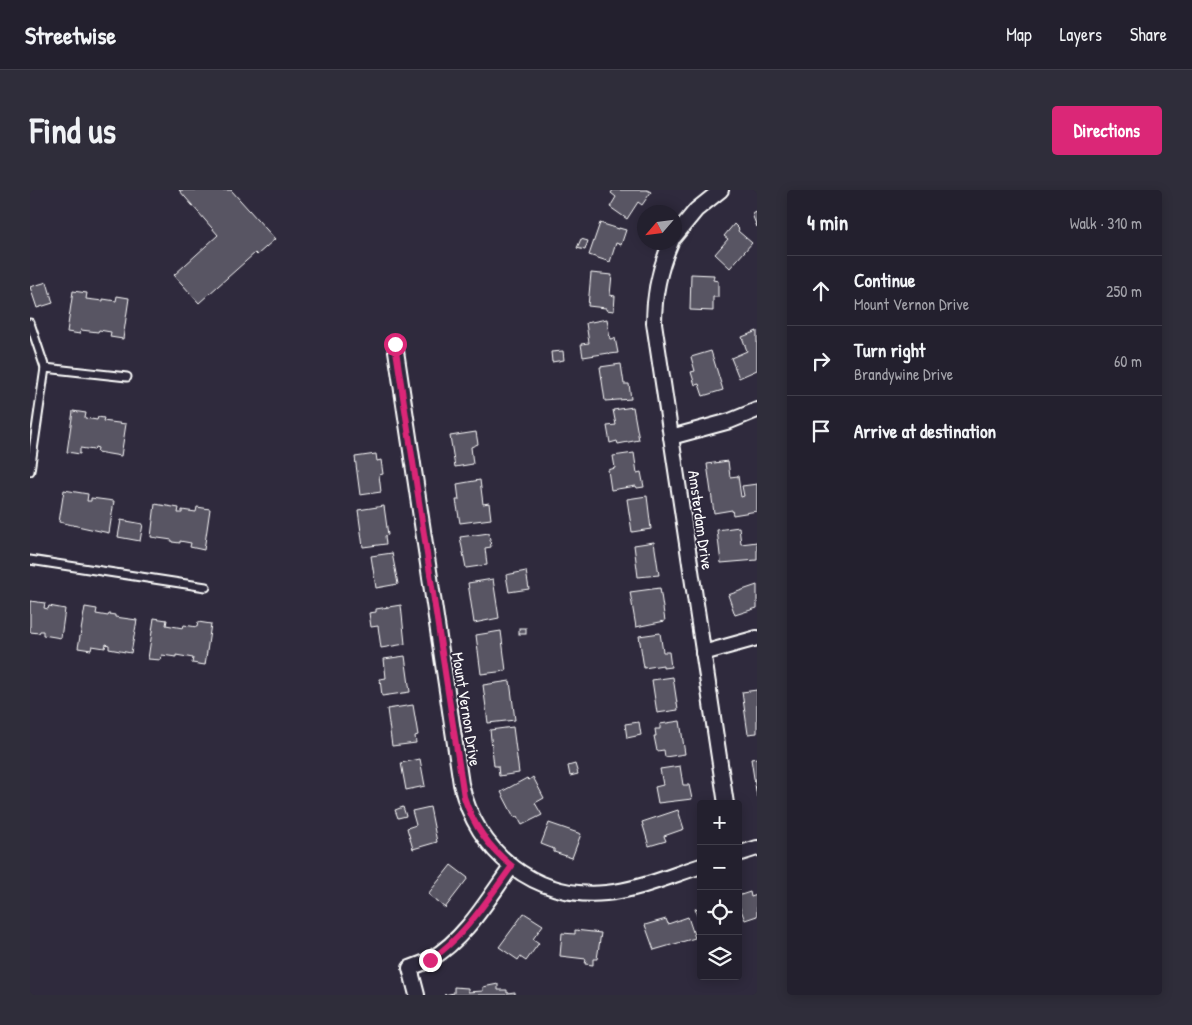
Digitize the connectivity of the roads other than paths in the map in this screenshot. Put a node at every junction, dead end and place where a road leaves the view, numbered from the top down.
1 (721, 190) edge
2 (682, 227) edge
3 (668, 250) edge
4 (30, 323) edge
5 (395, 344) dead end
6 (45, 368) junction
7 (127, 377) dead end
8 (757, 410) edge
9 (671, 437) junction
10 (30, 471) edge
11 (30, 560) edge
12 (206, 587) dead end
13 (757, 638) edge
14 (703, 653) junction
15 (725, 800) edge
16 (757, 848) edge
17 (742, 851) edge
18 (512, 866) junction
19 (697, 867) edge
20 (417, 995) edge

1 - 2 street
3 - 9 street, Amsterdam Drive
4 - 6 lane
5 - 18 street, Mount Vernon Drive
6 - 7 lane
6 - 10 lane
8 - 9 street
9 - 14 street, Amsterdam Drive
11 - 12 lane
13 - 14 street
14 - 15 street, Amsterdam Drive
16 - 17 street
18 - 19 street, Mount Vernon Drive
18 - 20 street

